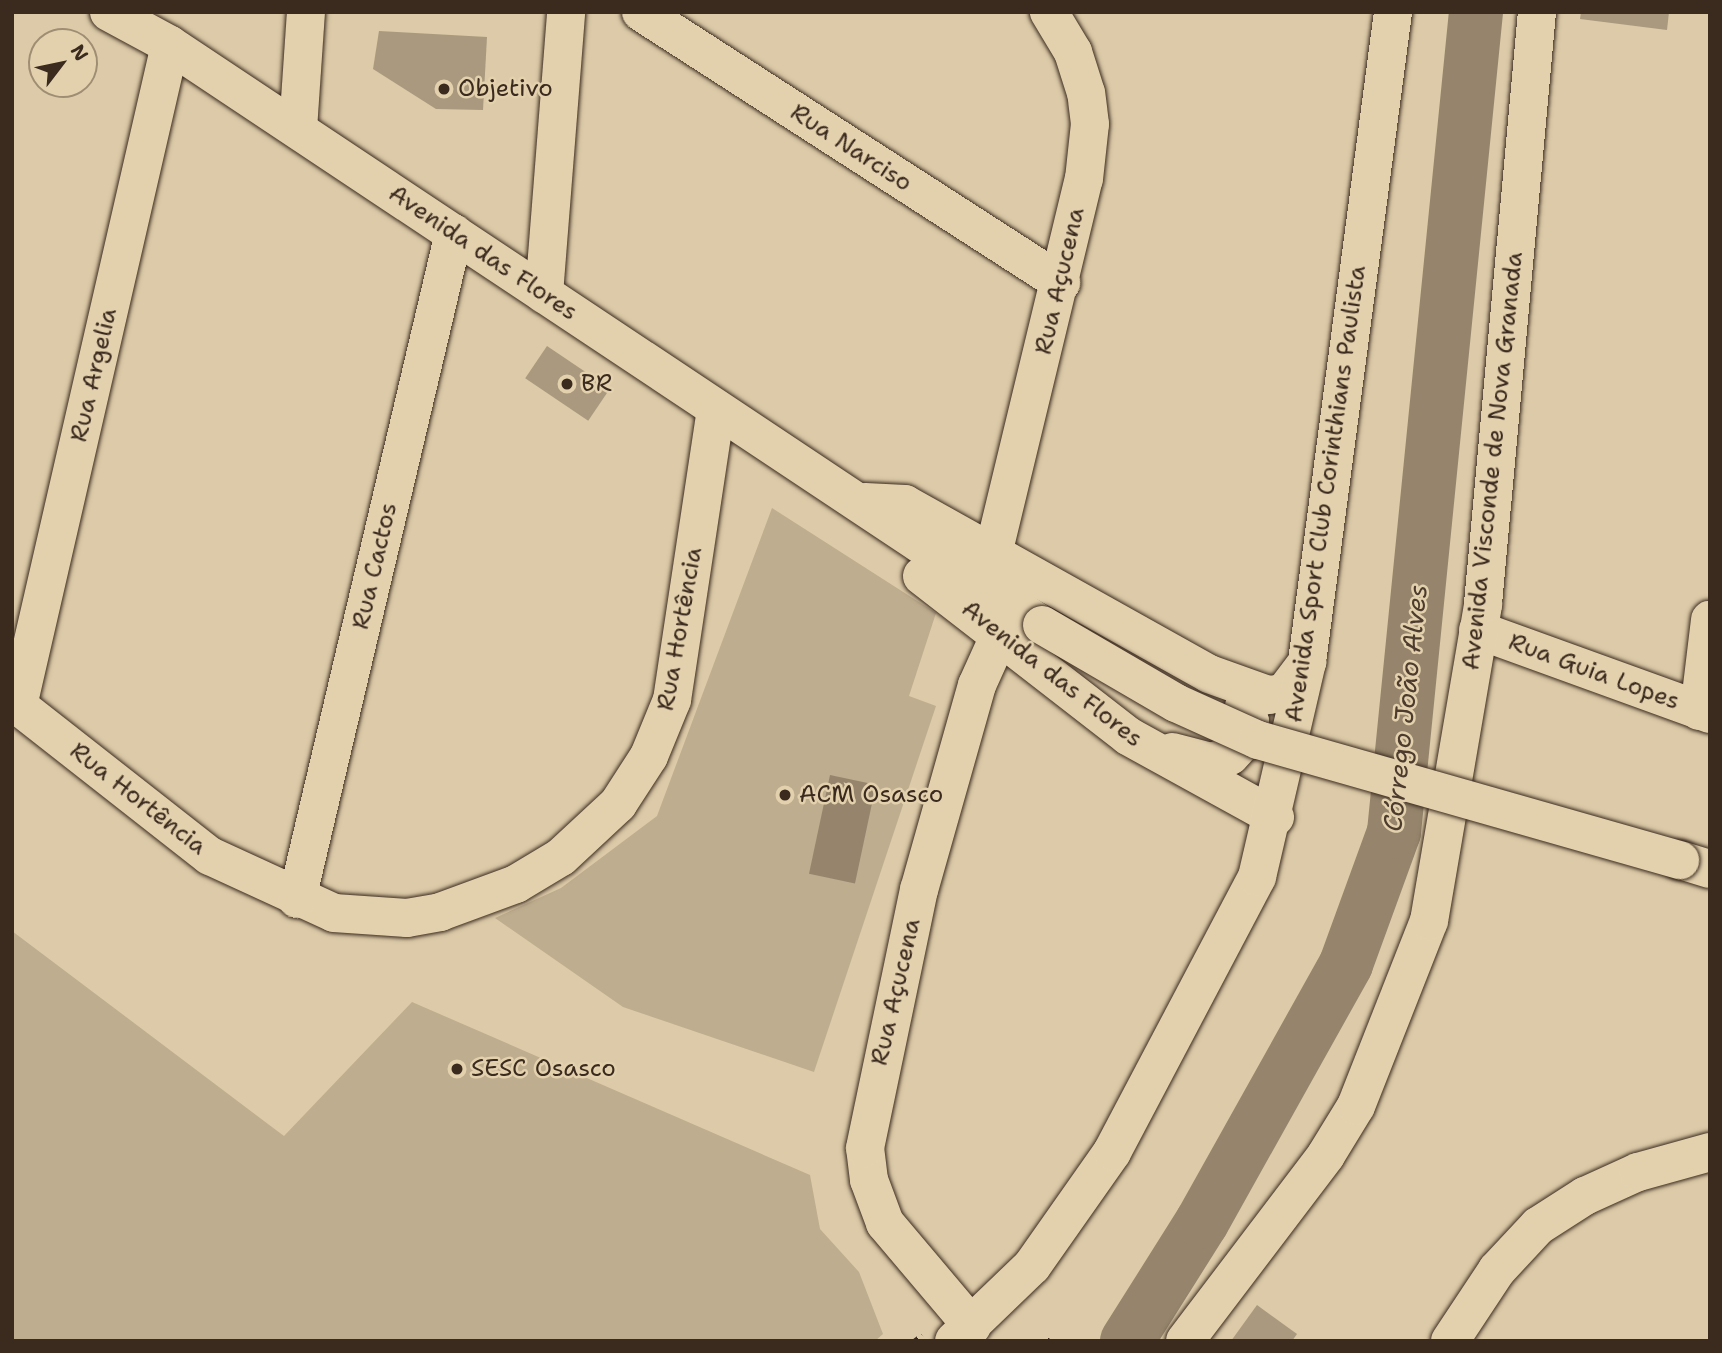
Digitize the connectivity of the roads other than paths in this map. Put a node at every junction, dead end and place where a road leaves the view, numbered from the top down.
1 (109, 12) edge
2 (306, 12) edge
3 (566, 12) edge
4 (641, 12) edge
5 (1049, 12) edge
6 (1393, 12) edge
7 (1537, 12) edge
8 (170, 45) junction
9 (298, 130) junction
10 (454, 233) junction
11 (1060, 283) junction
12 (544, 294) junction
13 (716, 409) junction
14 (852, 502) junction
15 (993, 554) junction
16 (1710, 620) edge
17 (1478, 630) junction
18 (1000, 634) junction
19 (1307, 662) junction
20 (1209, 674) junction
21 (15, 703) edge
22 (1704, 713) edge
23 (1128, 736) junction
24 (1275, 817) junction
25 (1695, 864) edge
26 (297, 899) junction
27 (1710, 1152) edge
28 (972, 1336) edge
29 (1185, 1341) edge
30 (1450, 1341) edge

1 - 8 main road, Avenida das Flores
2 - 9 main road
3 - 12 main road
4 - 11 main road, Rua Narciso
5 - 11 main road, Rua Açucena
6 - 19 main road, Avenida Sport Club Corinthians Paulista
7 - 17 main road, Avenida Visconde de Nova Granada
8 - 9 main road, Avenida das Flores
8 - 21 main road, Rua Argelia
9 - 10 main road, Avenida das Flores
10 - 12 main road, Avenida das Flores
10 - 26 main road, Rua Cactos
11 - 15 main road, Rua Açucena
12 - 13 main road, Avenida das Flores
13 - 14 main road, Avenida das Flores
13 - 26 main road, Rua Hortência
14 - 15 main road
14 - 18 main road, Avenida das Flores
14 - 25 main road, Avenida das Flores, bridge
15 - 20 main road
16 - 22 main road
17 - 22 main road, Rua Guia Lopes
17 - 29 main road, Avenida Visconde de Nova Granada
18 - 23 main road, Avenida das Flores
18 - 28 main road, Rua Açucena
19 - 20 main road
19 - 24 main road, Avenida Sport Club Corinthians Paulista
20 - 23 main road
21 - 26 main road, Rua Hortência
23 - 24 main road, Avenida das Flores
24 - 28 main road, Avenida Sport Club Corinthians Paulista
27 - 30 main road

